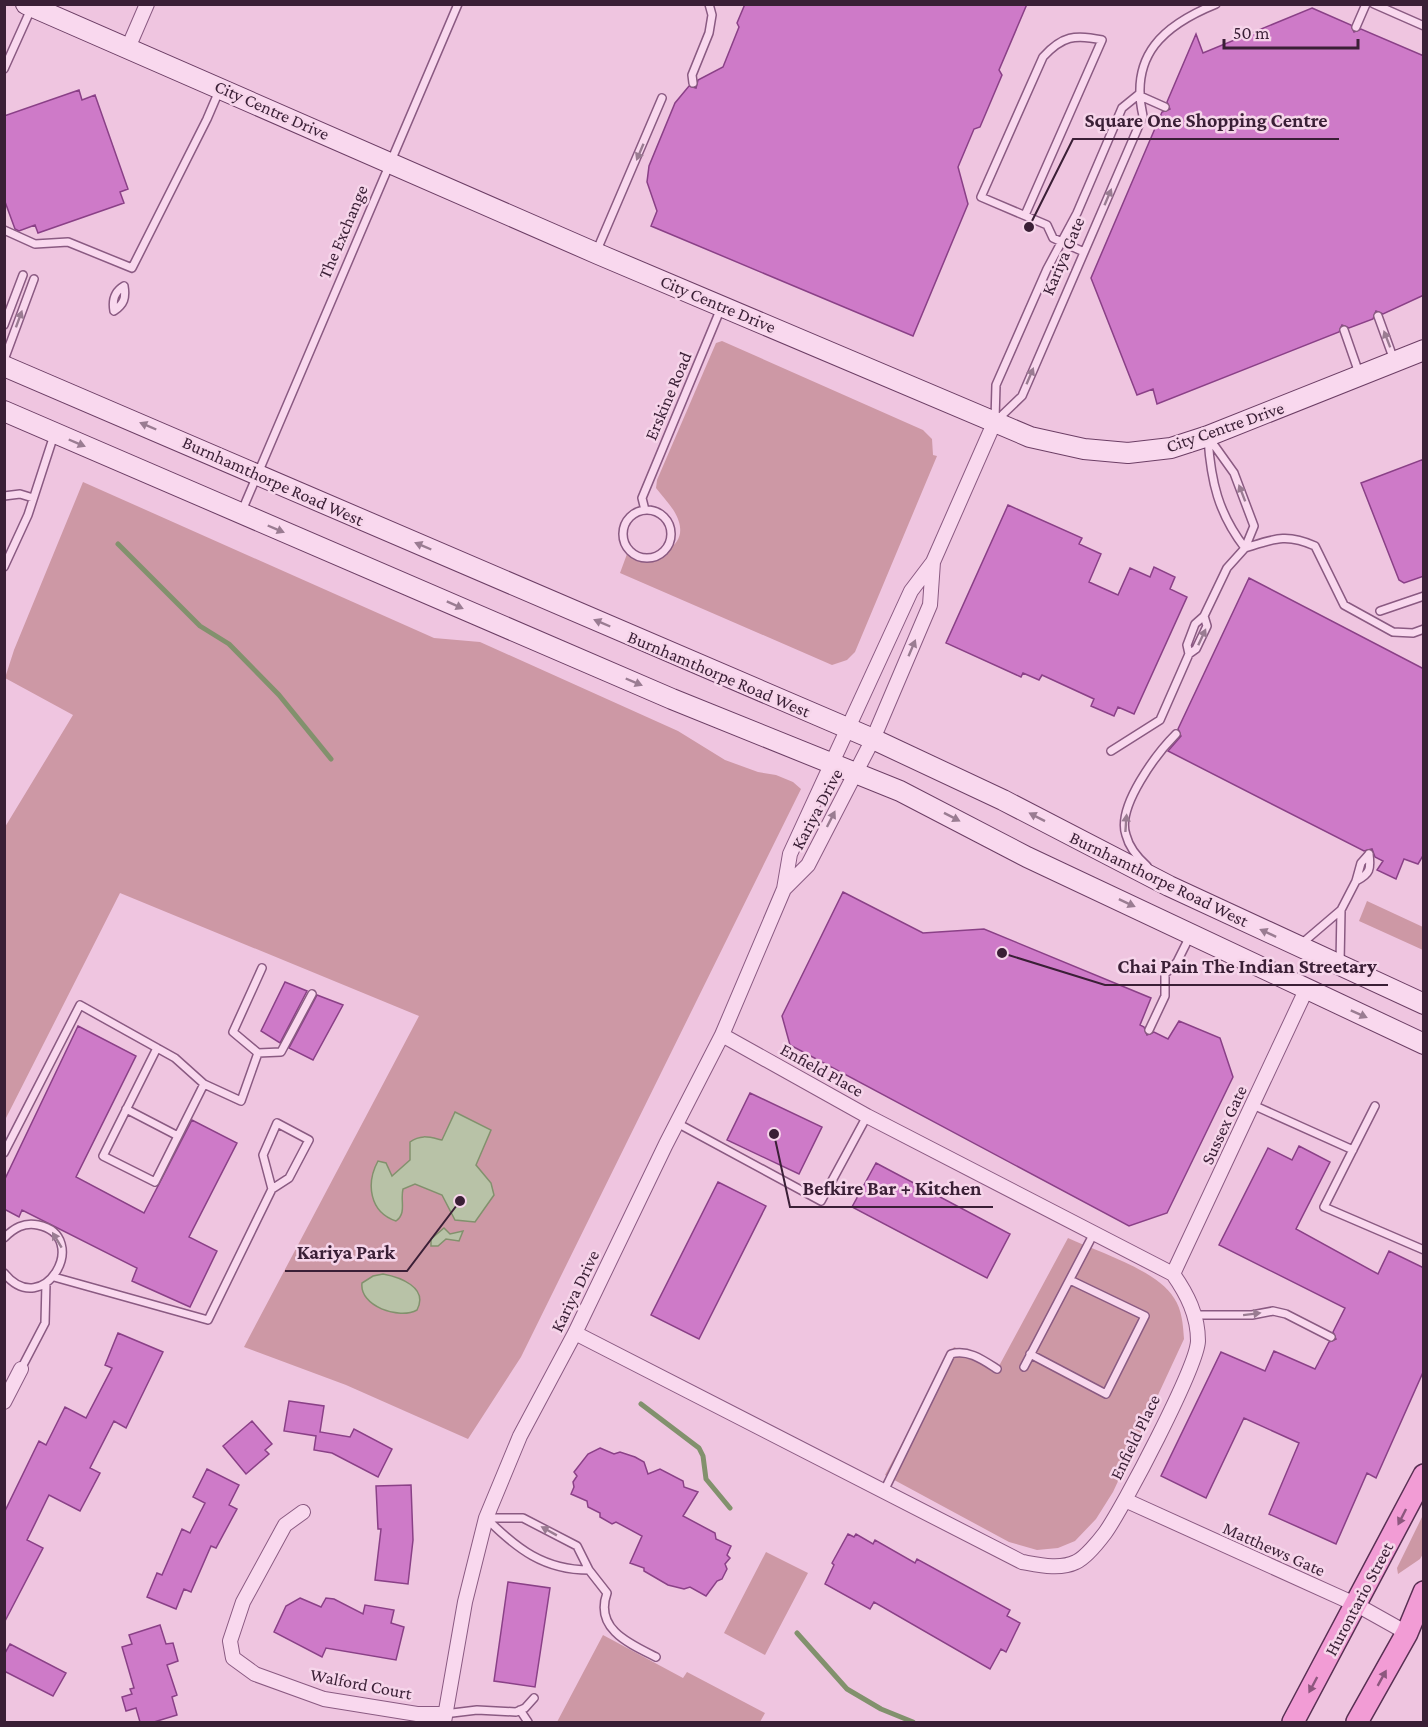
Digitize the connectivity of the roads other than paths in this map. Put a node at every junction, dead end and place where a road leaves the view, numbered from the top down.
1 (147, 4) edge
2 (458, 4) edge
3 (709, 4) edge
4 (1216, 4) edge
5 (1366, 4) edge
6 (1374, 4) edge
7 (29, 6) edge
8 (1424, 26) edge
9 (1356, 27) dead end
10 (128, 48) junction
11 (4, 69) edge
12 (693, 83) dead end
13 (220, 87) junction
14 (1138, 95) junction
15 (662, 98) dead end
16 (1165, 106) dead end
17 (389, 162) junction
18 (1025, 215) junction
19 (4, 230) edge
20 (1062, 242) junction
21 (1084, 252) junction
22 (596, 253) junction
23 (23, 274) dead end
24 (34, 279) dead end
25 (722, 306) junction
26 (1378, 316) dead end
27 (4, 325) edge
28 (1344, 330) dead end
29 (1424, 350) edge
30 (4, 360) edge
31 (1395, 362) junction
32 (4, 366) edge
33 (1360, 376) junction
34 (4, 411) edge
35 (995, 421) junction
36 (54, 433) junction
37 (1208, 436) junction
38 (256, 473) junction
39 (4, 496) edge
40 (33, 498) junction
41 (645, 510) junction
42 (241, 513) junction
43 (4, 544) edge
44 (1245, 548) junction
45 (12, 550) junction
46 (933, 562) junction
47 (4, 567) edge
48 (1424, 596) edge
49 (1204, 616) junction
50 (1376, 625) junction
51 (1424, 629) edge
52 (1189, 654) junction
53 (848, 729) junction
54 (1176, 734) dead end
55 (873, 739) junction
56 (1111, 751) dead end
57 (832, 764) junction
58 (856, 773) junction
59 (1356, 881) dead end
60 (1168, 885) junction
61 (784, 889) junction
62 (1341, 910) junction
63 (1191, 933) junction
64 (1298, 947) junction
65 (1340, 965) junction
66 (262, 968) dead end
67 (1306, 990) junction
68 (312, 994) dead end
69 (1424, 1004) edge
70 (1149, 1030) dead end
71 (722, 1035) junction
72 (1424, 1044) edge
73 (157, 1048) junction
74 (258, 1053) junction
75 (204, 1084) junction
76 (1253, 1105) junction
77 (1374, 1106) dead end
78 (126, 1109) junction
79 (867, 1116) junction
80 (677, 1123) junction
81 (178, 1136) junction
82 (1353, 1150) junction
83 (4, 1153) edge
84 (272, 1189) junction
85 (1094, 1233) junction
86 (4, 1238) edge
87 (1424, 1250) edge
88 (4, 1273) edge
89 (1173, 1274) junction
90 (54, 1277) junction
91 (1070, 1280) junction
92 (46, 1283) junction
93 (1194, 1315) junction
94 (575, 1333) junction
95 (1331, 1337) dead end
96 (1030, 1354) junction
97 (1024, 1367) dead end
98 (21, 1369) joint
99 (997, 1369) dead end
100 (4, 1402) edge
101 (1424, 1475) edge
102 (884, 1491) junction
103 (1125, 1500) junction
104 (303, 1512) dead end
105 (486, 1518) junction
106 (589, 1570) junction
107 (1424, 1592) edge
108 (1357, 1605) junction
109 (1407, 1633) junction
110 (656, 1657) dead end
111 (534, 1698) dead end
112 (520, 1710) junction
113 (444, 1718) edge
114 (528, 1722) edge
115 (1293, 1722) edge
116 (1357, 1722) edge

1 - 10 street
2 - 17 lane, The Exchange
3 - 12 lane
4 - 14 lane, Kariya Gate
5 - 9 lane
6 - 8 lane
7 - 10 main road, City Centre Drive
7 - 11 lane
10 - 13 main road, City Centre Drive
13 - 17 main road, City Centre Drive
13 - 19 lane
14 - 16 lane
14 - 20 lane, Kariya Gate
21 -> 14 lane, Kariya Gate
15 -> 22 lane
17 - 22 main road, City Centre Drive
17 - 38 lane, The Exchange
18 - 18 lane
18 - 20 lane
20 - 21 lane
20 - 35 lane, Kariya Gate
35 -> 21 lane, Kariya Gate
22 - 25 main road, City Centre Drive
23 - 27 lane
30 -> 24 lane
25 - 35 main road, City Centre Drive
25 - 41 lane, Erskine Road
31 -> 26 lane
28 - 33 lane
29 - 31 main road, City Centre Drive
31 - 33 main road, City Centre Drive
38 -> 32 main road, Burnhamthorpe Road West
33 - 37 main road, City Centre Drive
34 - 36 main road, Burnhamthorpe Road West
35 - 37 main road, City Centre Drive
35 - 46 street, Kariya Gate
36 - 40 lane
36 -> 42 main road, Burnhamthorpe Road West
37 - 44 lane
44 -> 37 lane
38 - 42 lane, The Exchange
53 -> 38 main road, Burnhamthorpe Road West
39 - 40 lane
40 - 45 lane
41 - 41 lane
42 -> 57 main road, Burnhamthorpe Road West
43 - 45 lane
44 - 49 lane
44 - 50 lane
45 - 47 lane
46 - 53 street, Kariya Gate
55 -> 46 street, Kariya Gate
48 - 50 lane
49 - 52 lane
52 -> 49 lane
50 - 51 lane
52 - 56 lane
53 - 55 main road, Burnhamthorpe Road West
53 - 57 street, Kariya Drive
60 -> 54 lane
55 - 58 street, Kariya Drive
60 -> 55 main road, Burnhamthorpe Road West
57 - 58 main road, Burnhamthorpe Road West
57 - 61 street, Kariya Drive
61 -> 58 street, Kariya Drive
58 -> 63 main road, Burnhamthorpe Road West
59 - 62 lane
64 -> 60 main road, Burnhamthorpe Road West
61 - 71 street, Kariya Drive
62 - 64 lane
62 - 65 lane
63 - 67 main road, Burnhamthorpe Road West
63 - 70 lane
64 - 65 main road, Burnhamthorpe Road West
65 - 69 main road, Burnhamthorpe Road West
66 - 74 lane
67 -> 72 main road, Burnhamthorpe Road West
67 - 76 street, Sussex Gate
68 - 74 lane
71 - 79 street, Enfield Place
71 - 80 street, Kariya Drive
73 - 75 lane
73 - 78 lane
73 - 83 lane
74 - 75 lane
75 - 81 lane
76 - 82 lane
76 - 89 street, Sussex Gate
77 - 82 lane
78 - 81 lane
78 - 81 lane
79 - 80 lane
79 - 85 street, Enfield Place
80 - 94 street, Kariya Drive
82 - 87 lane
84 - 84 lane
84 - 90 lane
85 - 89 street, Enfield Place
85 - 91 lane
90 -> 86 lane
88 - 92 lane
89 - 93 street, Enfield Place
90 - 92 lane
91 - 96 lane
91 - 96 lane
92 - 98 lane
93 -> 95 lane
93 - 103 street, Enfield Place
94 - 102 street, Enfield Place
94 - 105 street, Kariya Drive
96 - 97 lane
98 - 100 street
99 - 102 lane
101 -> 108 main road, Hurontario Street
102 - 103 street, Enfield Place
103 - 108 street, Matthews Gate
104 - 113 street, Walford Court
105 - 106 lane
106 -> 105 lane
105 - 113 street, Kariya Drive
106 - 110 lane
107 - 109 main road
108 - 109 street, Matthews Gate
108 -> 115 main road, Hurontario Street
116 -> 109 main road
111 - 112 lane
112 - 113 lane
112 - 114 lane

